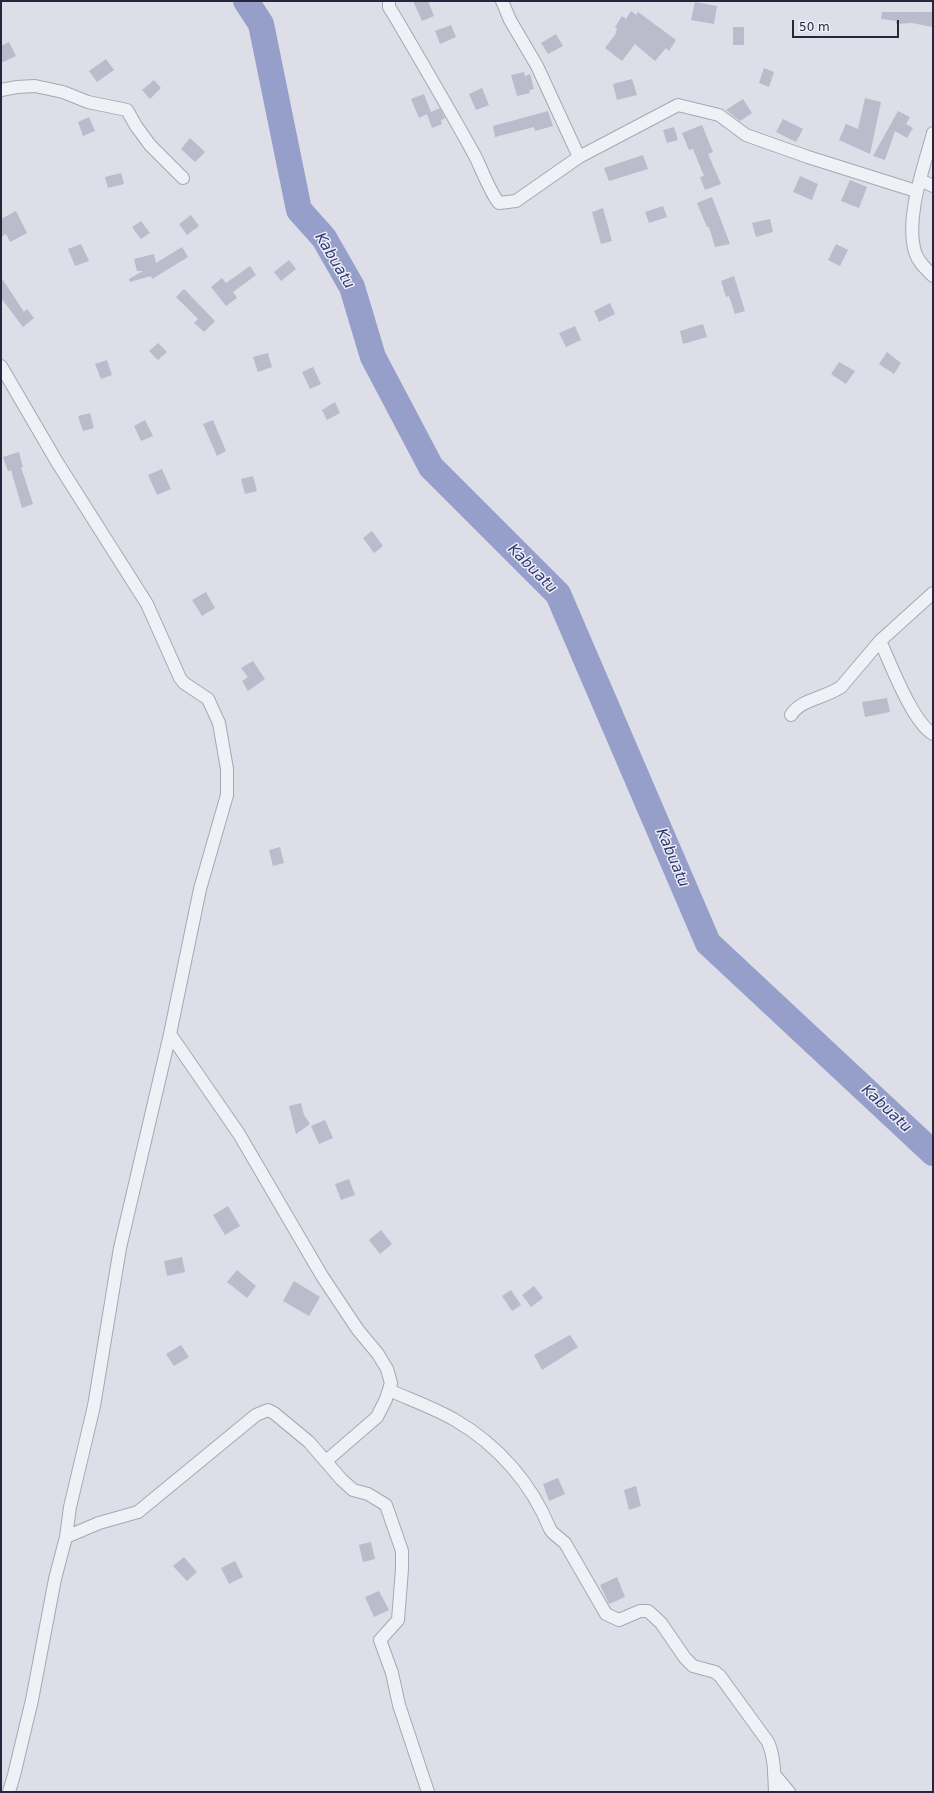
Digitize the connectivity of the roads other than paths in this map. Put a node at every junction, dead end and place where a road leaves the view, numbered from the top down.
1 (389, 1) edge
2 (502, 1) edge
3 (1, 90) edge
4 (933, 133) edge
5 (580, 157) junction
6 (184, 178) dead end
7 (918, 185) junction
8 (933, 186) edge
9 (933, 276) edge
10 (1, 366) edge
11 (933, 593) edge
12 (880, 641) junction
13 (791, 715) dead end
14 (933, 734) edge
15 (170, 1034) junction
16 (389, 1390) junction
17 (326, 1461) junction
18 (66, 1537) junction
19 (774, 1774) junction
20 (9, 1792) edge
21 (428, 1792) edge
22 (774, 1792) edge
23 (789, 1792) edge

1 - 5 street
2 - 5 street
3 - 6 street
4 - 7 street
5 - 7 street
7 - 8 street
7 - 9 street
10 - 15 street
11 - 12 street
12 - 13 street
12 - 14 street
15 - 16 street
15 - 18 street
16 - 17 street
16 - 19 street
17 - 18 street
17 - 21 street
18 - 20 street
19 - 22 street
19 - 23 street

